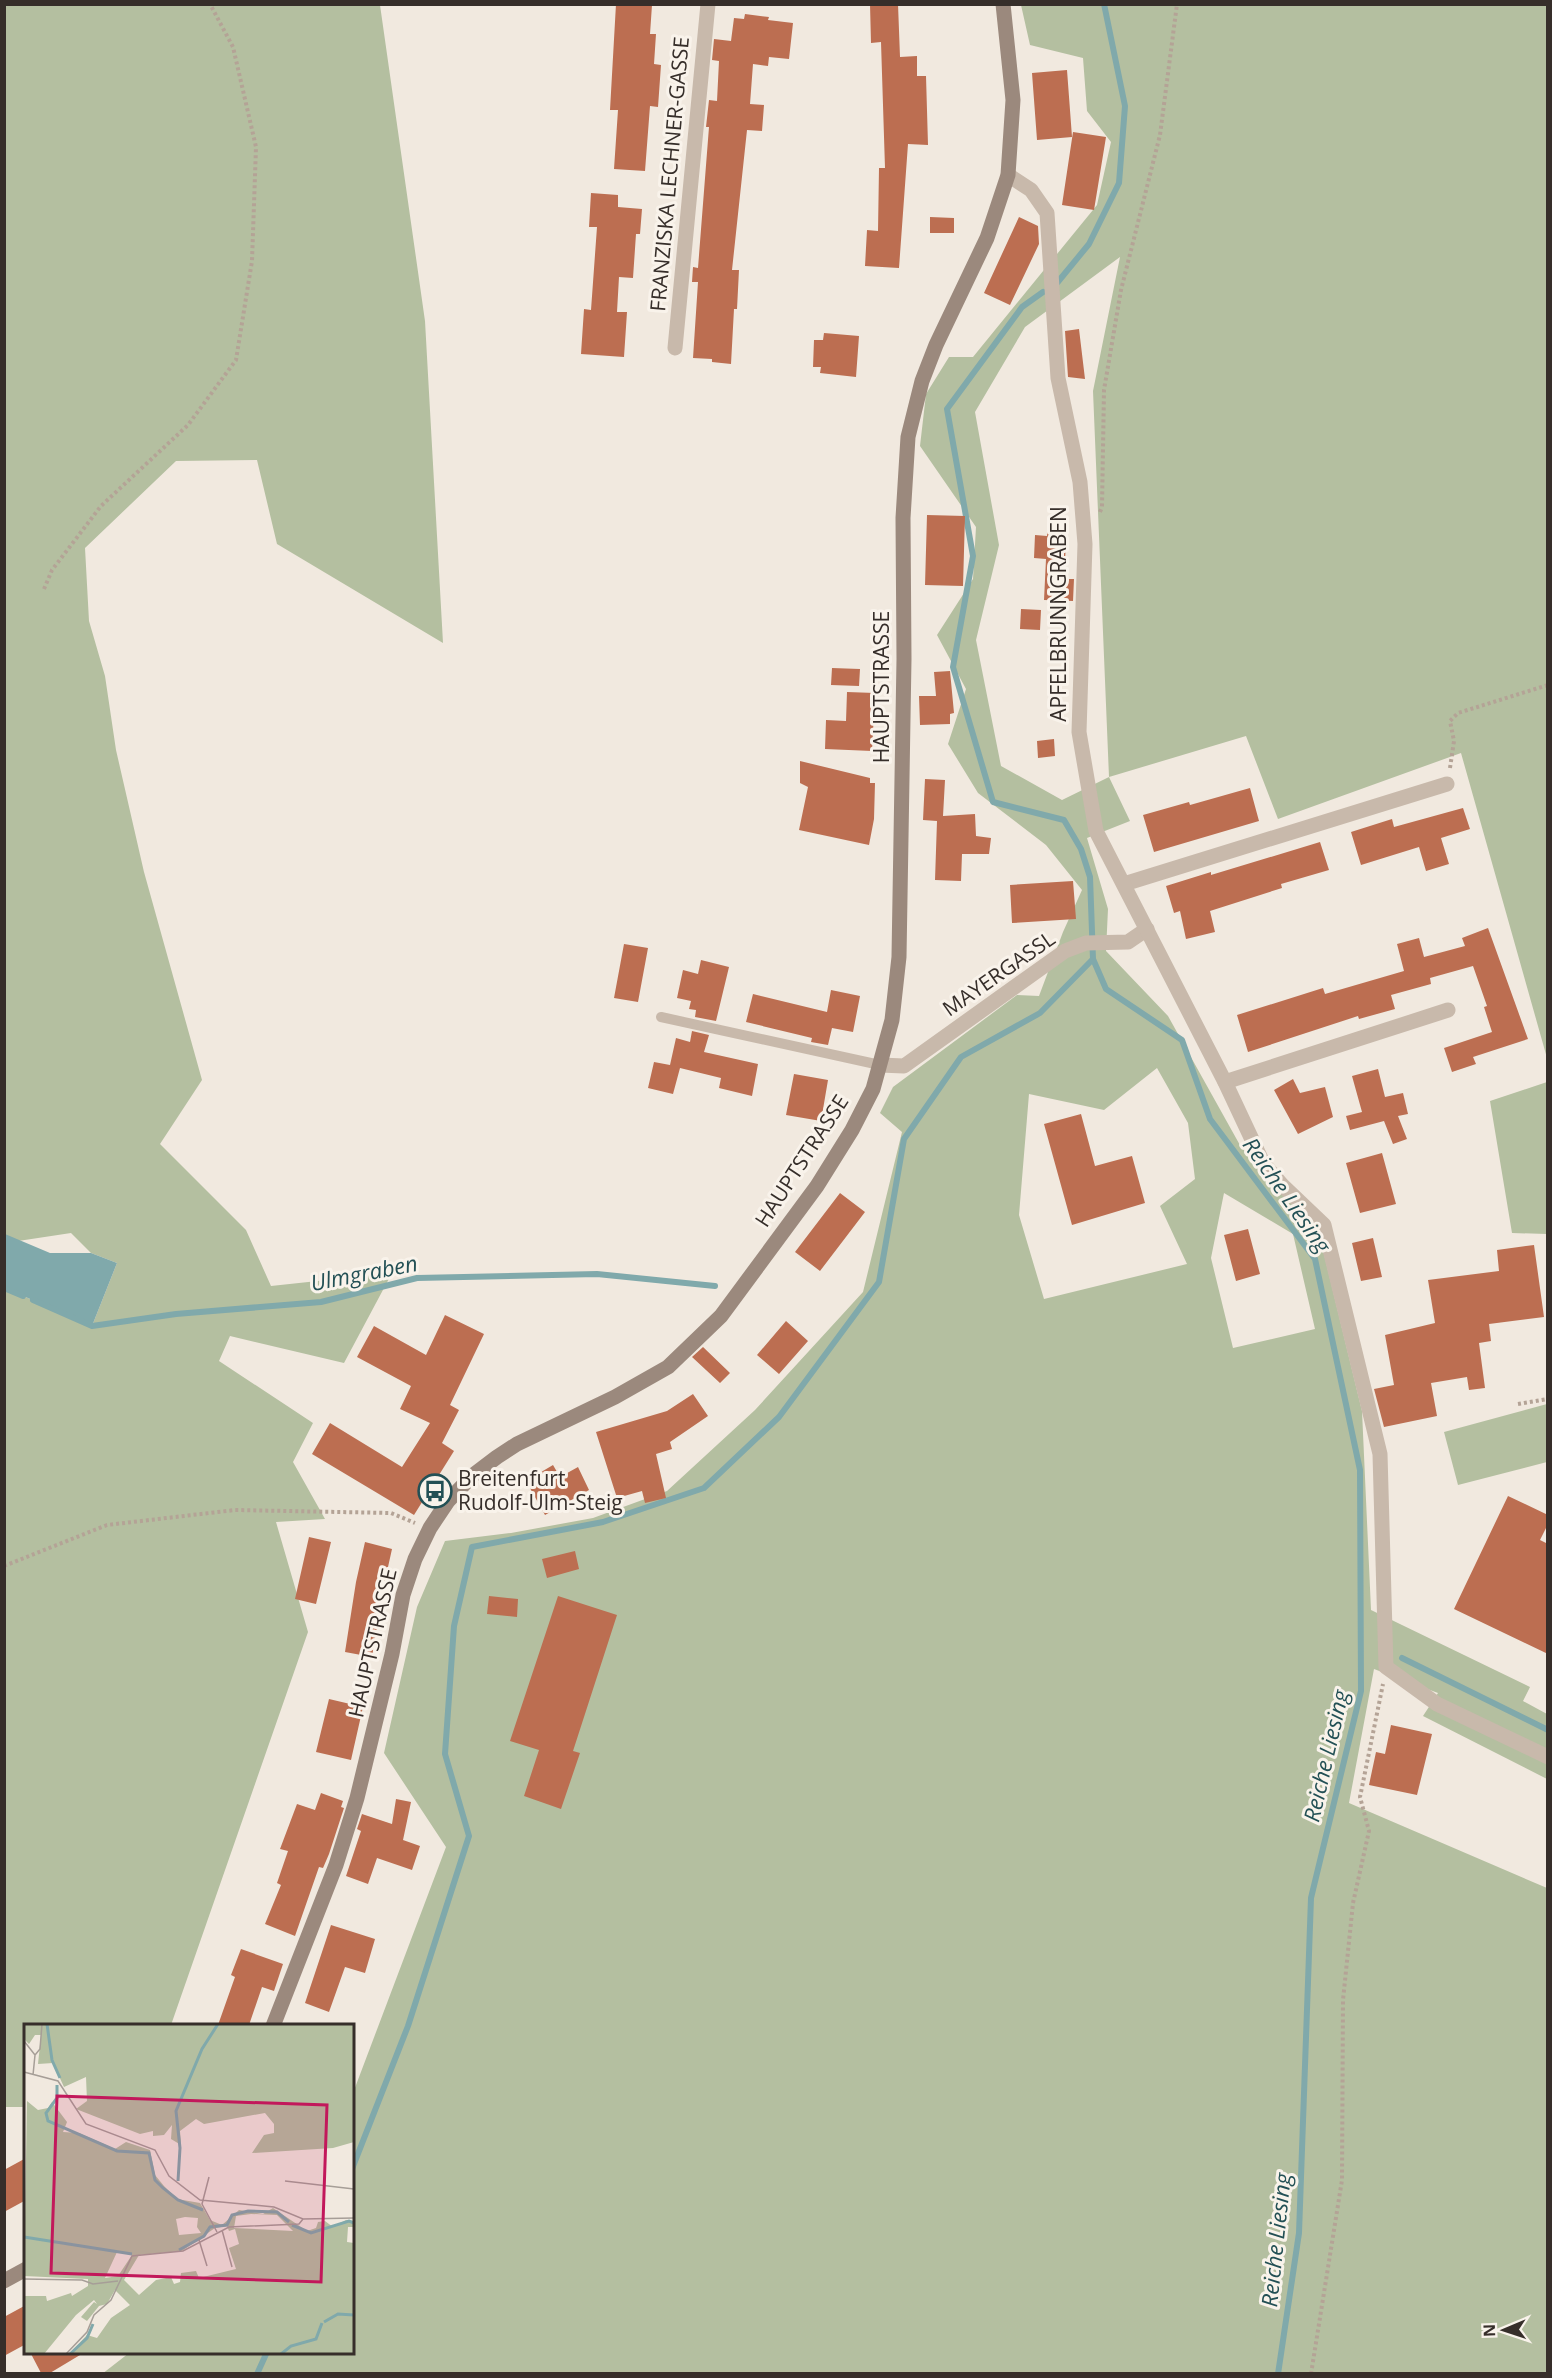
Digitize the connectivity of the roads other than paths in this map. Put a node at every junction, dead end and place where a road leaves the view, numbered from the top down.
1 (708, 4) edge
2 (1002, 4) edge
3 (1008, 176) junction
4 (675, 348) dead end
5 (1447, 784) road end
6 (1124, 884) junction
7 (1147, 929) junction
8 (1448, 1010) dead end
9 (661, 1017) dead end
10 (880, 1065) junction
11 (1225, 1082) junction
12 (1548, 1757) edge
13 (273, 2024) edge
14 (24, 2270) edge
15 (4, 2281) edge

1 - 4 street, FRANZISKA LECHNER-GASSE
2 - 3 main road, HAUPTSTRASSE
3 - 6 street, APFELBRUNNGRABEN
3 - 10 main road, HAUPTSTRASSE
5 - 6 street
6 - 7 street, APFELBRUNNGRABEN
7 - 10 street, MAYERGASSL
7 - 11 street, APFELBRUNNGRABEN
8 - 11 street
9 - 10 lane
10 - 13 main road, HAUPTSTRASSE
11 - 12 street, APFELBRUNNGRABEN
14 - 15 main road

